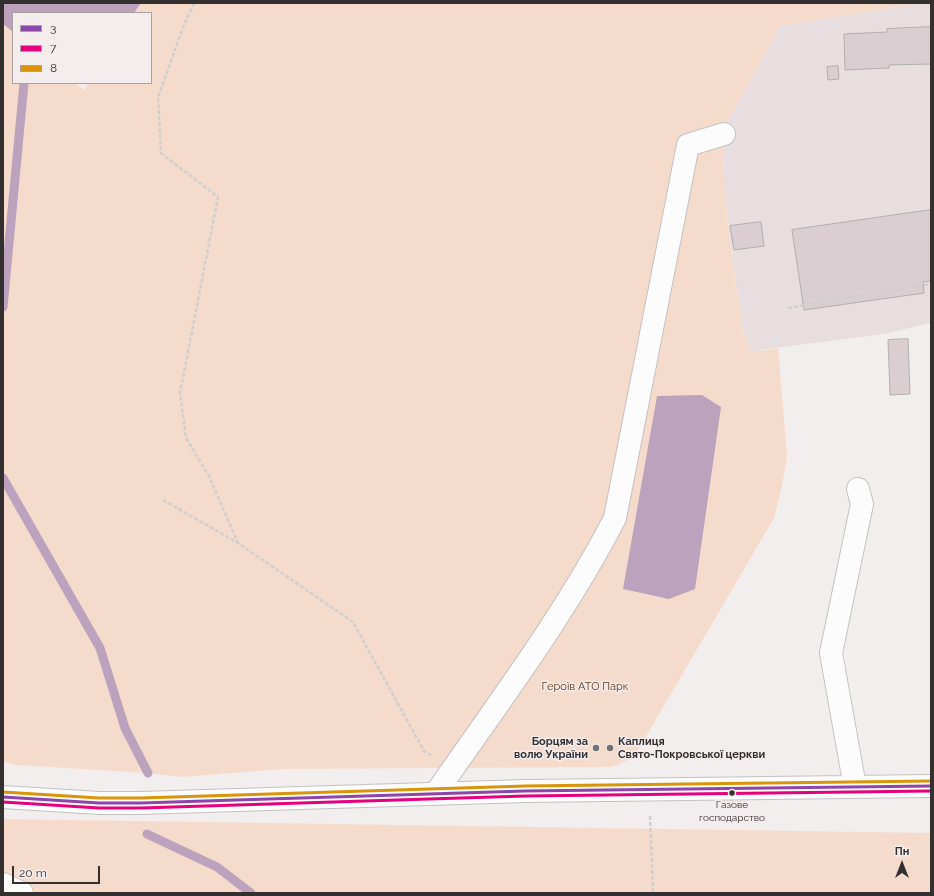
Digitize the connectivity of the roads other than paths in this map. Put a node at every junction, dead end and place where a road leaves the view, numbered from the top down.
1 (724, 134) dead end
2 (858, 489) dead end
3 (931, 786) edge
4 (855, 787) junction
5 (436, 793) junction
6 (3, 797) edge
7 (3, 884) edge
8 (22, 893) edge

1 - 5 street
2 - 4 street
3 - 4 street
4 - 5 street
5 - 6 street
7 - 8 street

